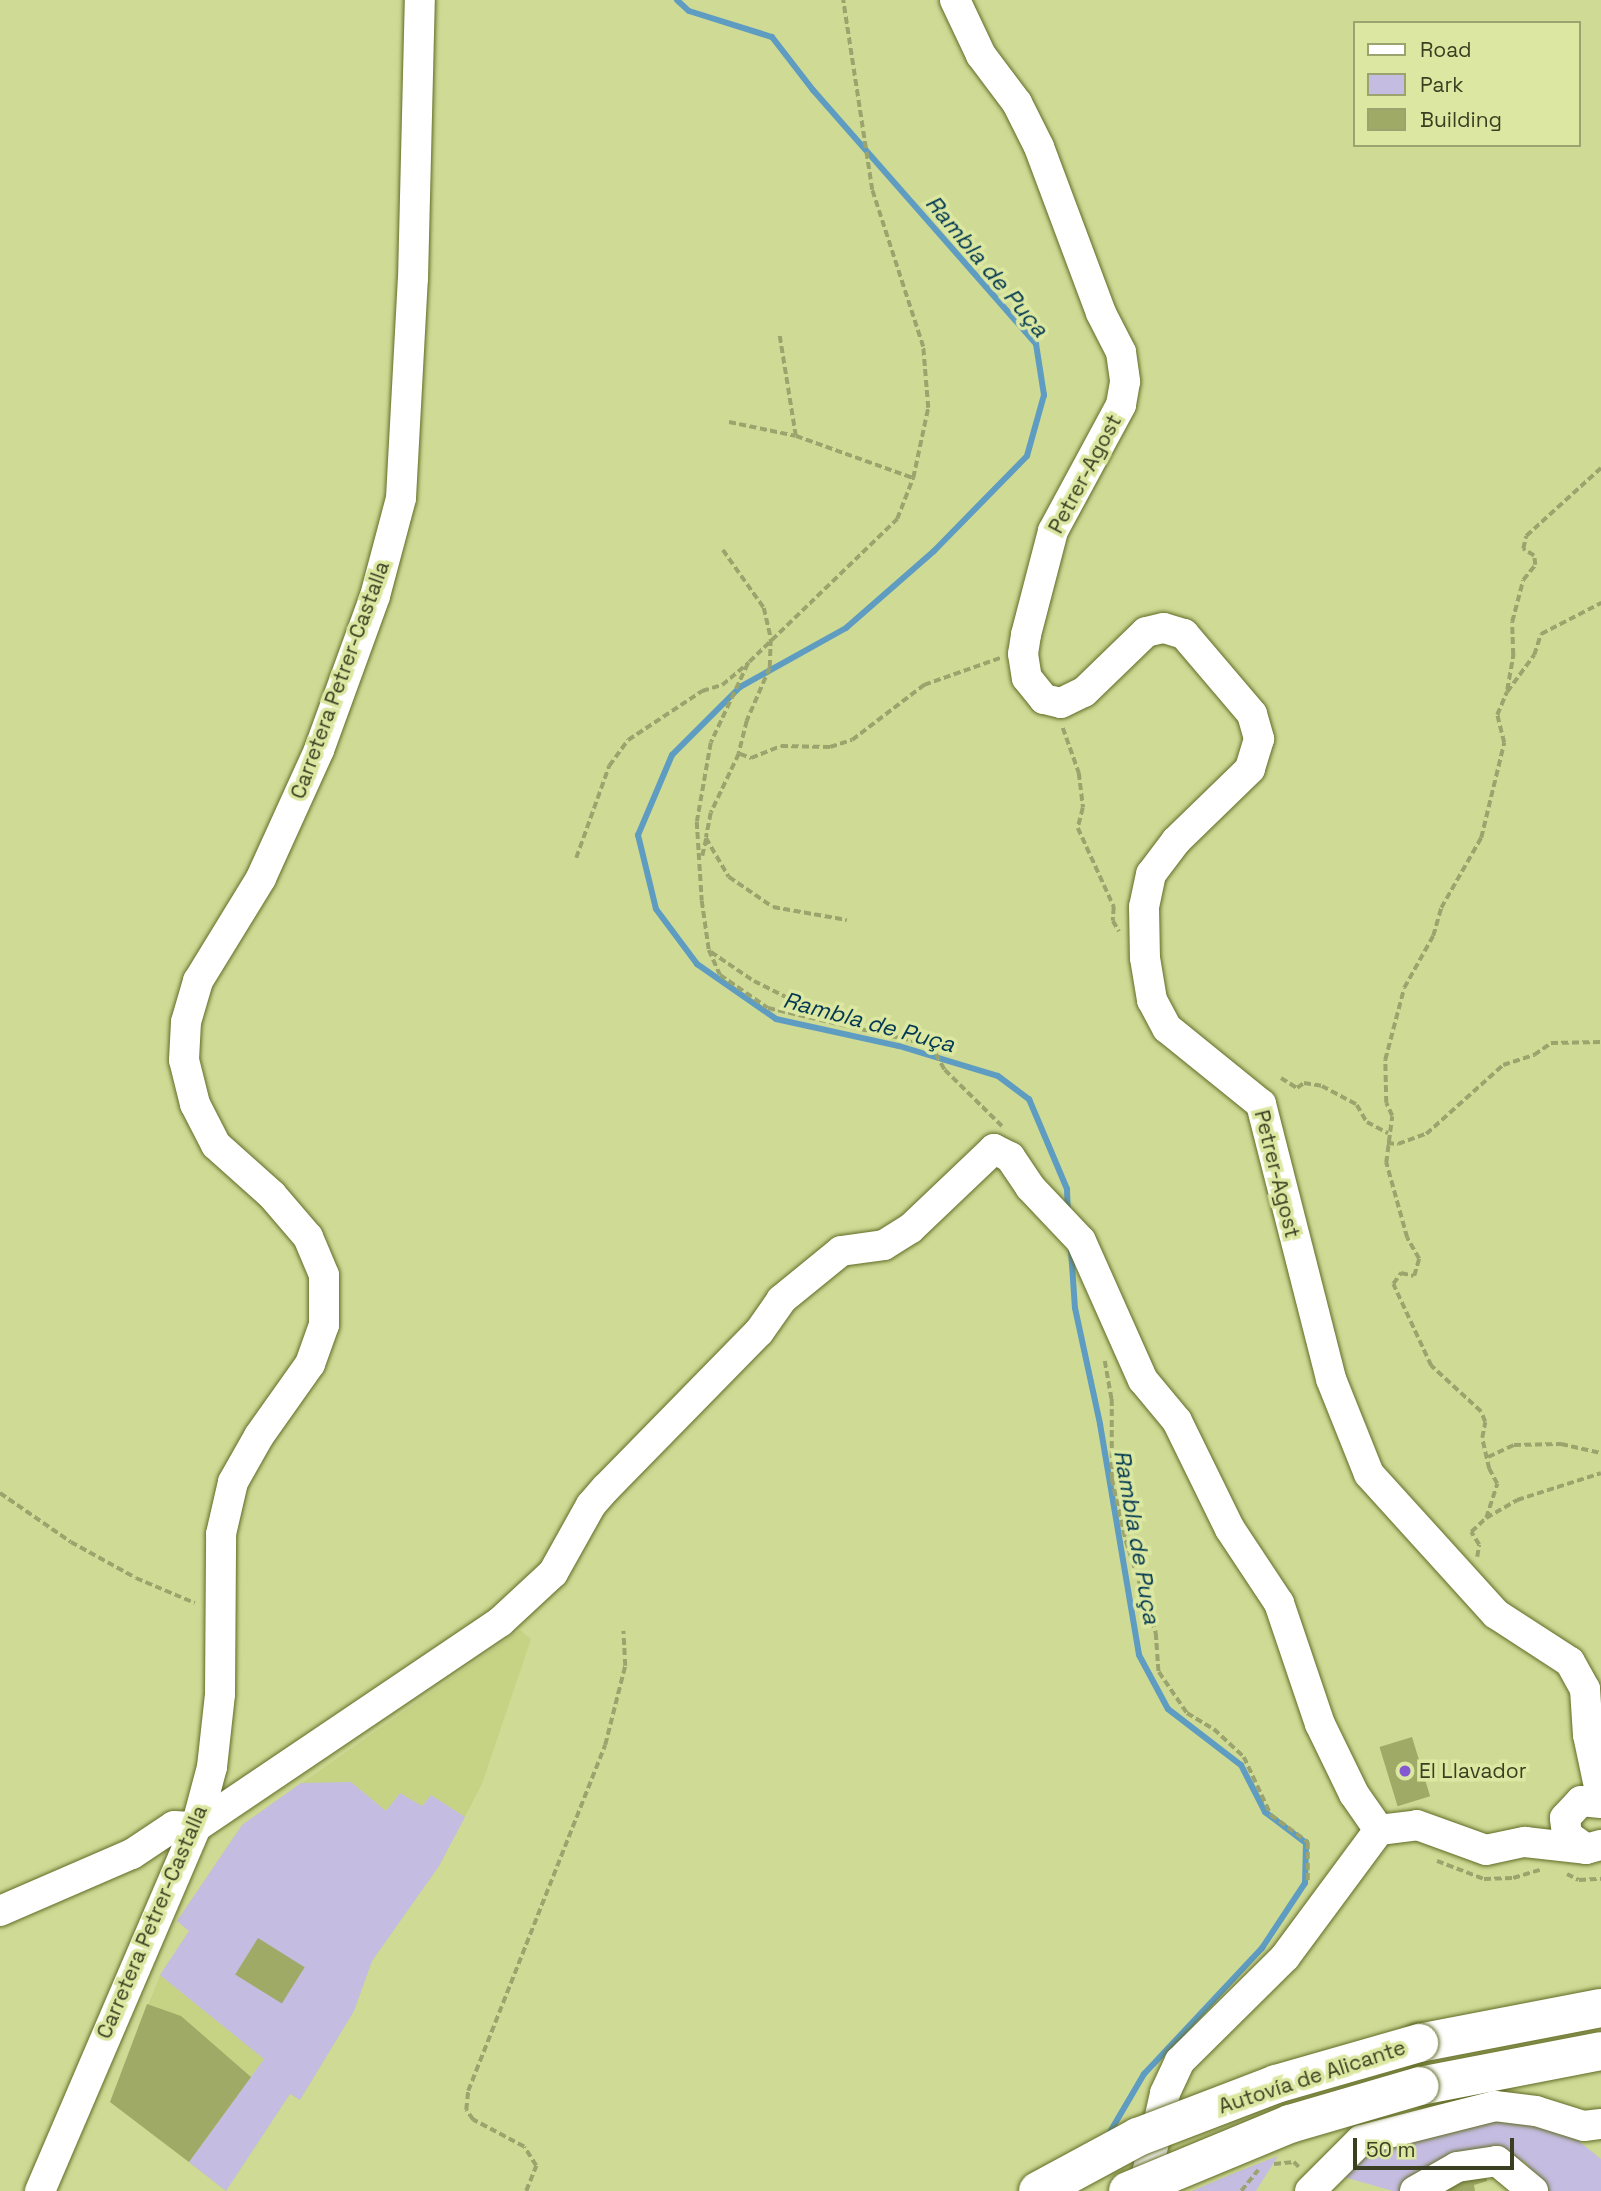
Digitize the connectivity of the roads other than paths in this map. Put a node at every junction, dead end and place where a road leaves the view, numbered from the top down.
1 (419, 0) edge
2 (955, 0) edge
3 (1586, 1804) edge
4 (196, 1827) junction
5 (1379, 1830) junction
6 (1525, 1842) junction
7 (1594, 1847) edge
8 (0, 1911) edge
9 (1601, 2008) edge
10 (1601, 2051) edge
11 (1595, 2131) edge
12 (40, 2191) edge
13 (1038, 2191) edge
14 (1128, 2191) edge
15 (1143, 2191) edge
16 (1310, 2191) edge
17 (1415, 2191) edge
18 (1533, 2191) edge

1 - 4 street, Carretera Petrer-Castalla
2 - 3 street, Petrer-Agost
3 - 6 street
3 - 7 street
4 - 5 street
4 - 8 street
4 - 12 street, Carretera Petrer-Castalla
5 - 6 street
5 - 15 street, bridge
6 - 7 street
9 - 13 highway, Autovía de Alicante, bridge
10 - 14 highway, Autovía de Alicante, bridge
11 - 16 street
17 - 18 street

